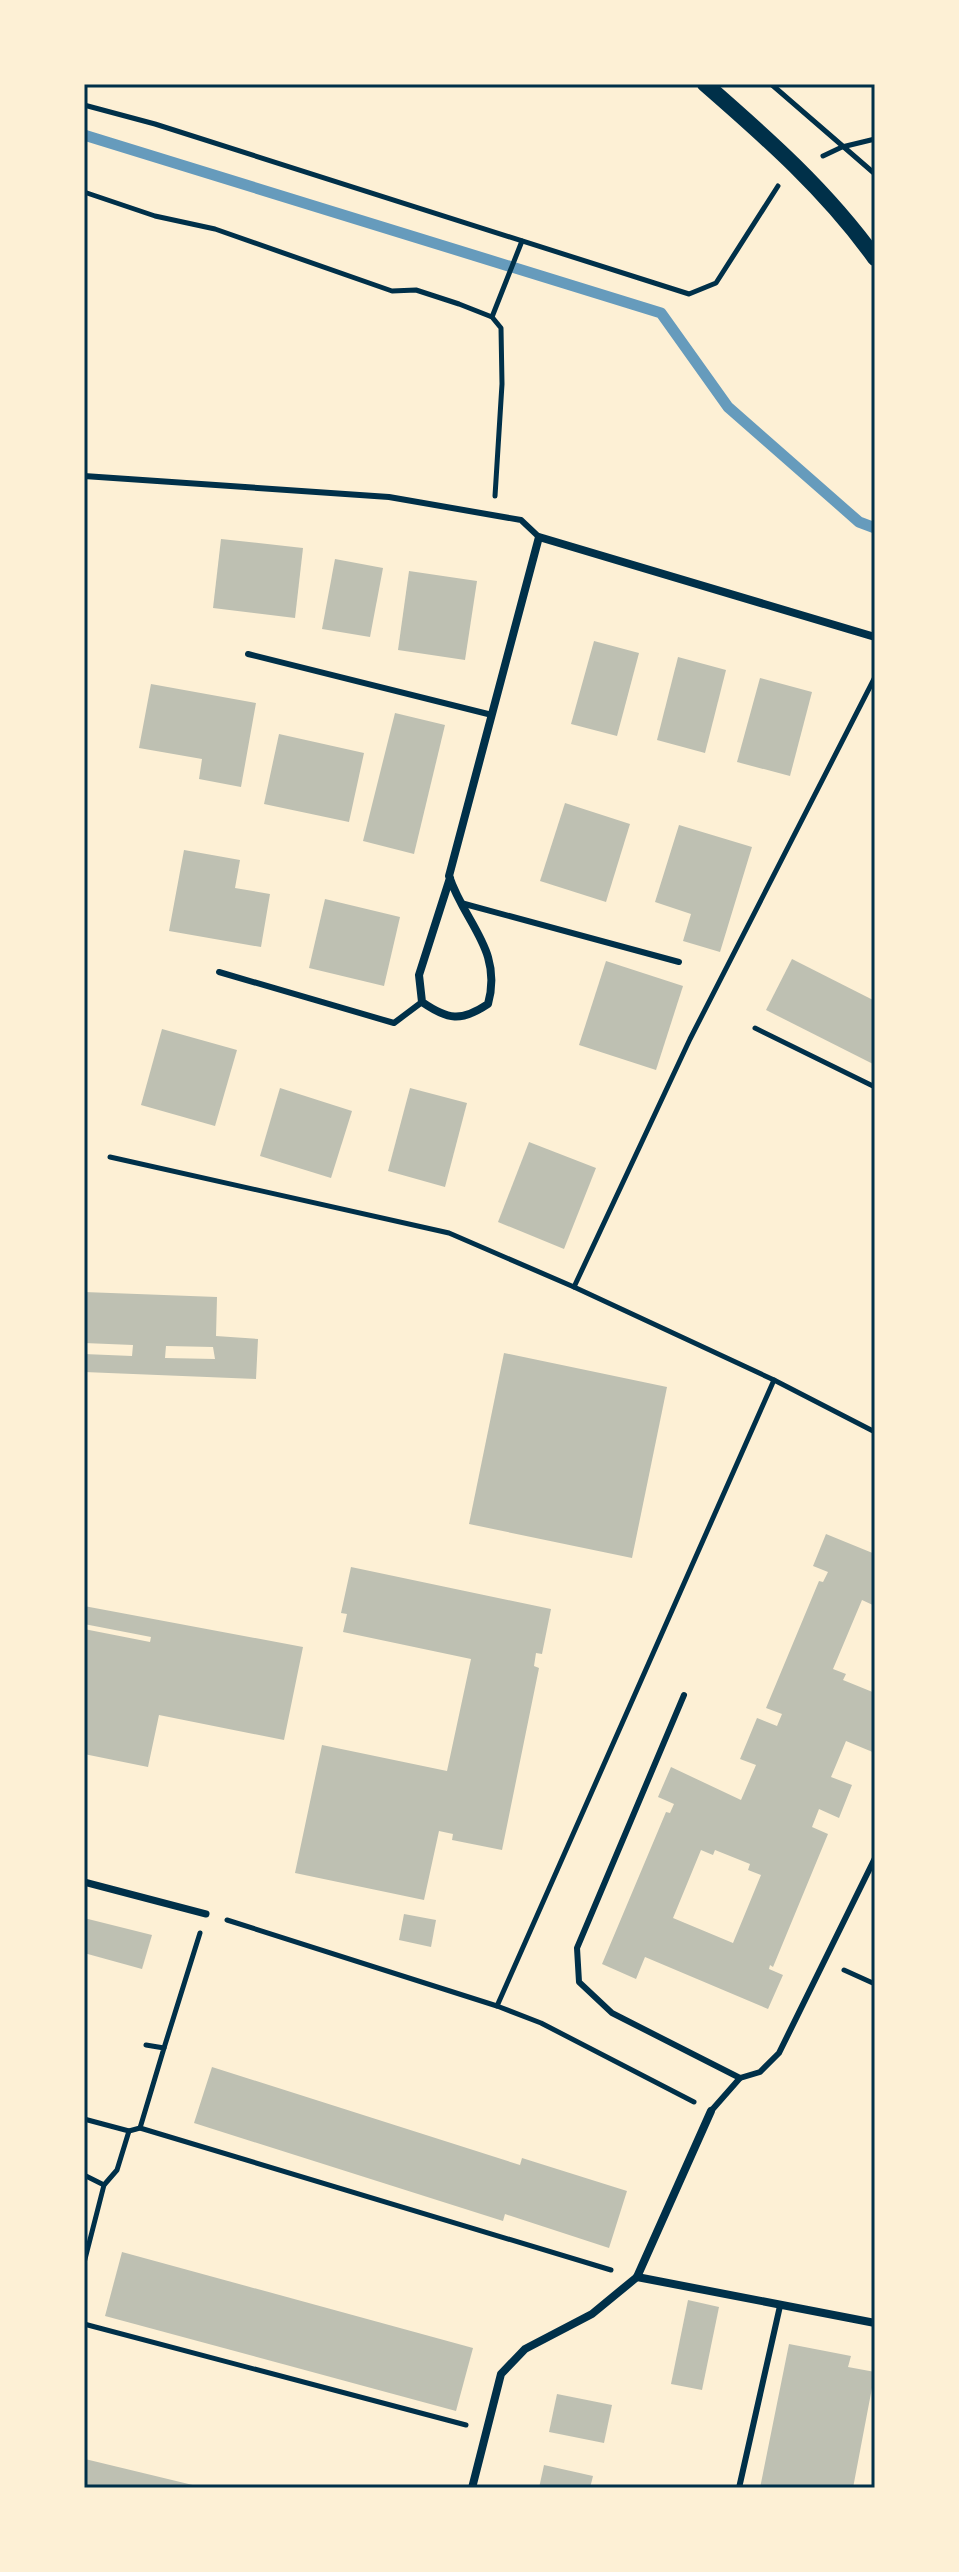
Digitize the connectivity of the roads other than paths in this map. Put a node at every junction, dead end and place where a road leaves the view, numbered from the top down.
1 (705, 84) edge
2 (875, 258) edge
3 (84, 476) edge
4 (539, 537) junction
5 (875, 637) edge
6 (248, 654) dead end
7 (492, 715) junction
8 (450, 878) junction
9 (461, 903) junction
10 (679, 962) dead end
11 (219, 972) dead end
12 (422, 1002) junction
13 (684, 1695) dead end
14 (875, 1858) edge
15 (84, 1882) edge
16 (206, 1914) road end
17 (740, 2078) junction
18 (711, 2111) joint
19 (637, 2277) junction
20 (780, 2306) junction
21 (875, 2323) edge
22 (472, 2488) edge
23 (739, 2488) edge

1 - 2 main road
3 - 4 lane
4 - 5 street
4 - 7 street
6 - 7 lane
7 - 8 street
8 - 9 street
8 - 12 street
9 - 10 lane
9 - 12 street
11 - 12 lane
13 - 17 lane
14 - 17 lane
15 - 16 street
17 - 18 lane
18 - 19 street
19 - 20 street
19 - 22 street
20 - 21 street
20 - 23 lane

